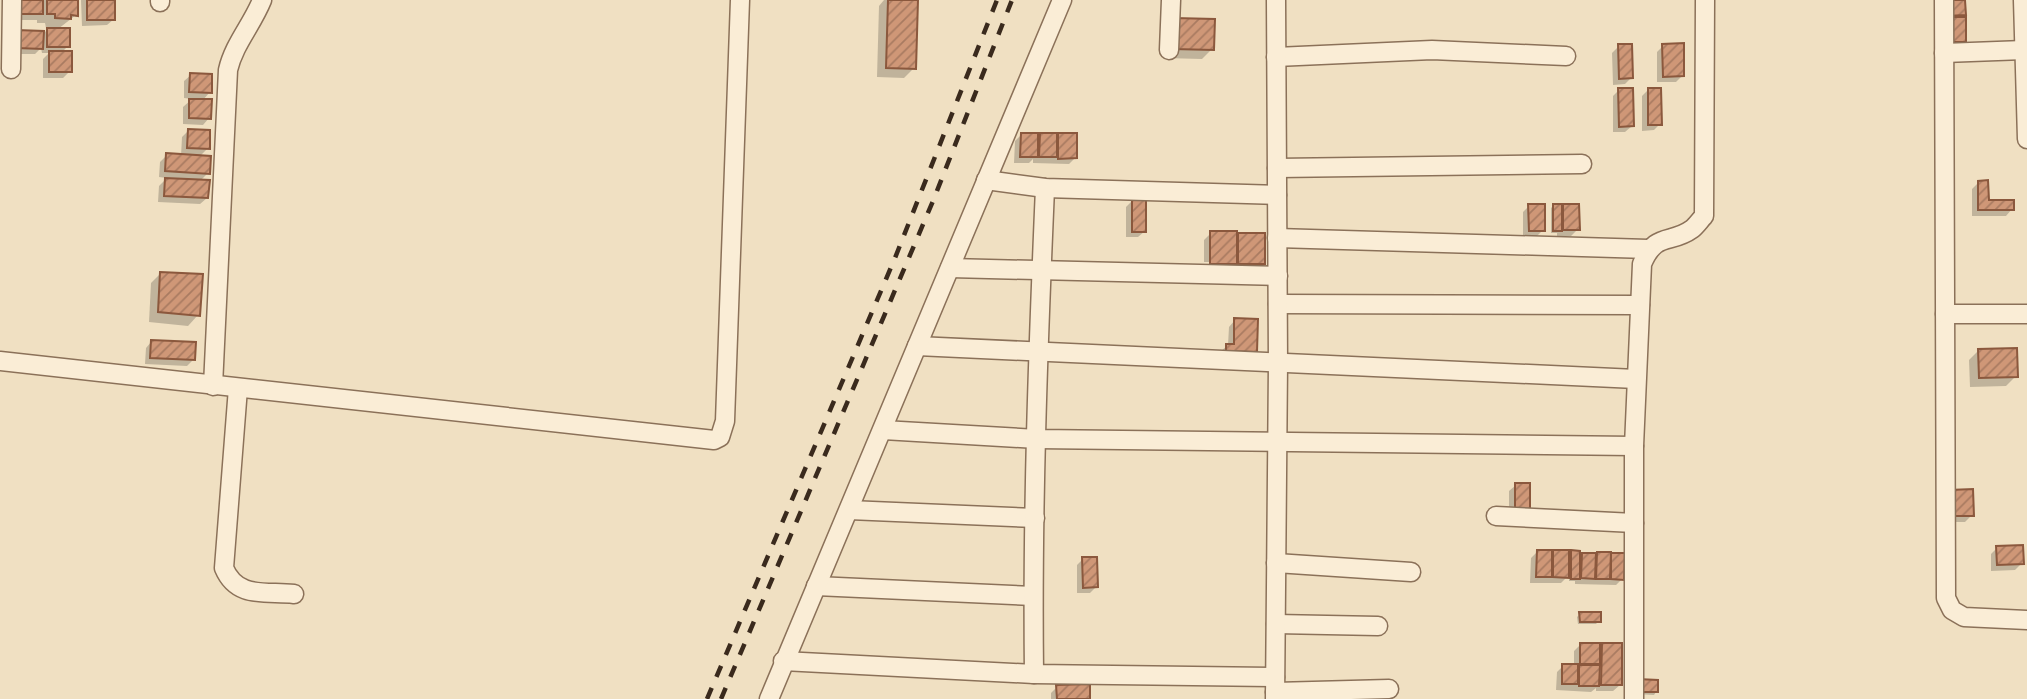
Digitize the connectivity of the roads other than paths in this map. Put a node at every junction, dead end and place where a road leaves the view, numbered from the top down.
1 (12, 0) edge
2 (262, 0) edge
3 (740, 0) edge
4 (1062, 0) edge
5 (1171, 0) edge
6 (1276, 0) edge
7 (1705, 0) edge
8 (1944, 0) edge
9 (2022, 0) edge
10 (1169, 50) dead end
11 (2024, 50) junction
12 (1944, 53) junction
13 (1566, 56) dead end
14 (1276, 57) junction
15 (11, 69) dead end
16 (2027, 138) edge
17 (1582, 164) dead end
18 (1277, 168) junction
19 (986, 180) junction
20 (1045, 188) junction
21 (1277, 195) junction
22 (1277, 238) junction
23 (1648, 249) junction
24 (950, 268) junction
25 (1042, 271) junction
26 (1278, 276) junction
27 (1278, 304) junction
28 (1640, 305) junction
29 (1945, 314) junction
30 (2027, 314) edge
31 (917, 346) junction
32 (1038, 352) junction
33 (0, 361) edge
34 (1278, 363) junction
35 (1636, 379) junction
36 (213, 386) junction
37 (238, 388) junction
38 (883, 430) junction
39 (1037, 439) junction
40 (1277, 440) junction
41 (1634, 446) junction
42 (849, 510) junction
43 (1496, 516) dead end
44 (1035, 519) junction
45 (1634, 523) junction
46 (1276, 563) junction
47 (1411, 572) dead end
48 (816, 586) junction
49 (294, 594) dead end
50 (1033, 596) junction
51 (2027, 620) edge
52 (1276, 624) junction
53 (1378, 626) dead end
54 (783, 661) junction
55 (1034, 674) junction
56 (1275, 689) edge
57 (1389, 689) dead end
58 (769, 699) edge
59 (1634, 699) edge

1 - 15 street
2 - 36 street
3 - 37 street
4 - 19 street
5 - 10 street
6 - 14 street
7 - 23 street
8 - 12 street
9 - 11 street
11 - 12 street
11 - 16 street
12 - 29 street
13 - 14 street
14 - 18 street
17 - 18 street
18 - 21 street
19 - 20 street
19 - 24 street
20 - 21 street
20 - 25 street
21 - 22 street
22 - 23 street
22 - 26 street
23 - 28 street
24 - 25 street
24 - 31 street
25 - 26 street
25 - 32 street
26 - 27 street
27 - 28 street
27 - 34 street
28 - 35 street
29 - 30 street
29 - 51 street
31 - 32 street
31 - 38 street
32 - 34 street
32 - 39 street
33 - 36 street
34 - 35 street
34 - 40 street
35 - 41 street
36 - 37 street
37 - 49 street
38 - 39 street
38 - 42 street
39 - 40 street
39 - 44 street
40 - 41 street
40 - 46 street
41 - 45 street
42 - 44 street
42 - 48 street
43 - 45 street
44 - 50 street
45 - 59 street
46 - 47 street
46 - 52 street
48 - 50 street
48 - 54 street
50 - 55 street
52 - 53 street
52 - 56 street
54 - 55 street
54 - 58 street
55 - 56 street
56 - 57 street

